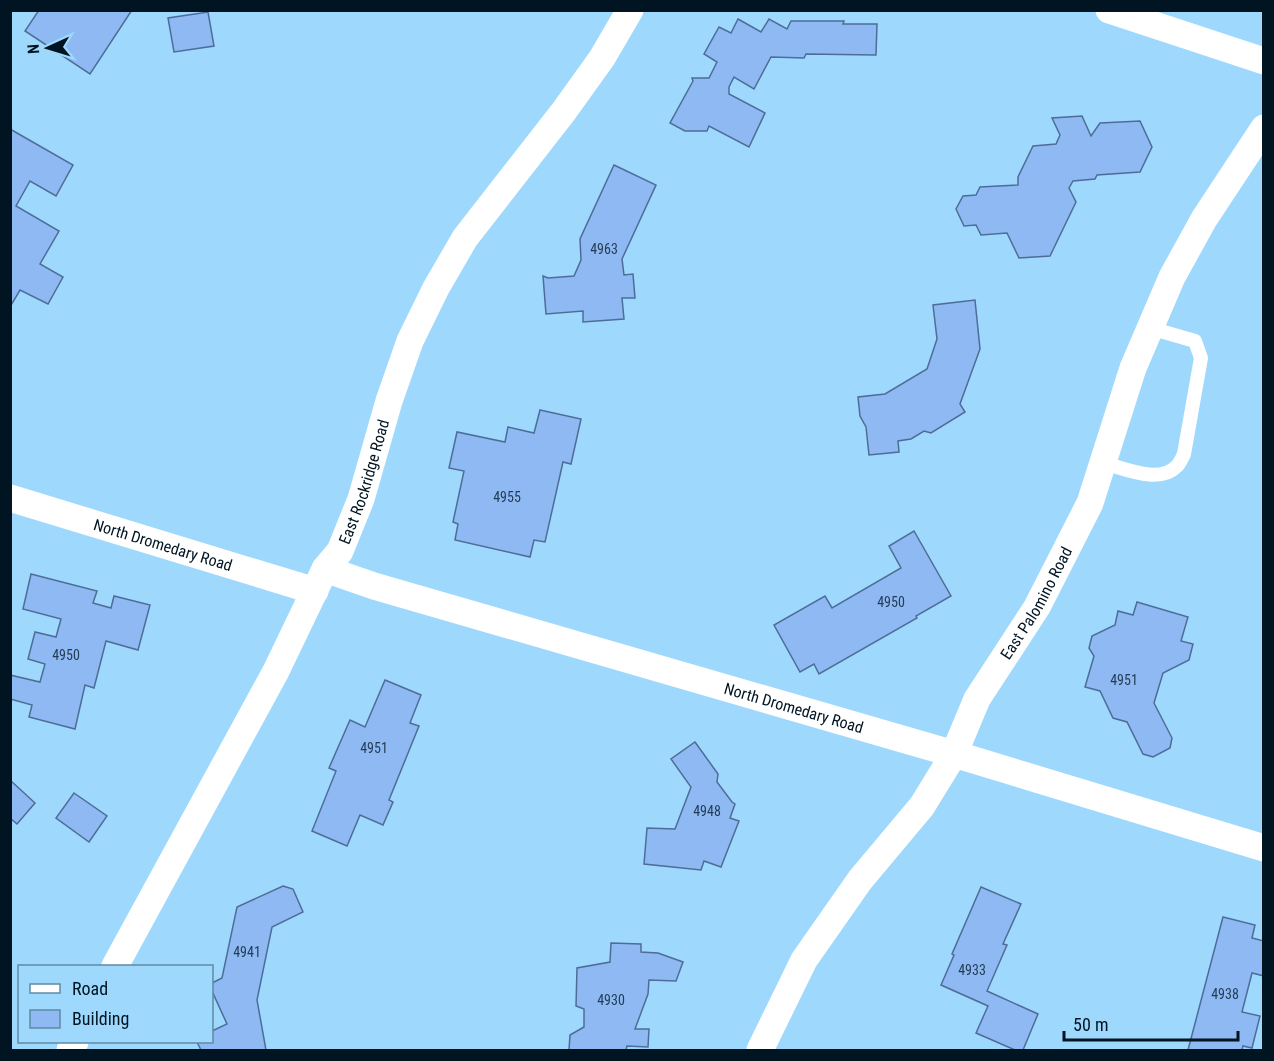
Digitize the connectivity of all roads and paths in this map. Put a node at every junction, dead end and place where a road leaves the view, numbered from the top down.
1 (630, 10) edge
2 (1109, 10) edge
3 (1170, 20) edge
4 (1263, 61) edge
5 (1263, 128) edge
6 (1150, 328) junction
7 (1103, 463) junction
8 (10, 498) edge
9 (320, 580) junction
10 (954, 754) junction
11 (1263, 848) edge
12 (116, 965) edge
13 (760, 1050) edge

1 - 9 street, East Rockridge Road
2 - 3 street
3 - 4 street
5 - 6 street, East Palomino Road
6 - 7 street, East Palomino Road
6 - 7 lane
7 - 10 street, East Palomino Road
8 - 9 street, North Dromedary Road
9 - 10 street, North Dromedary Road
9 - 12 street, East Rockridge Road
10 - 11 street, North Dromedary Road
10 - 13 street, East Palomino Road

